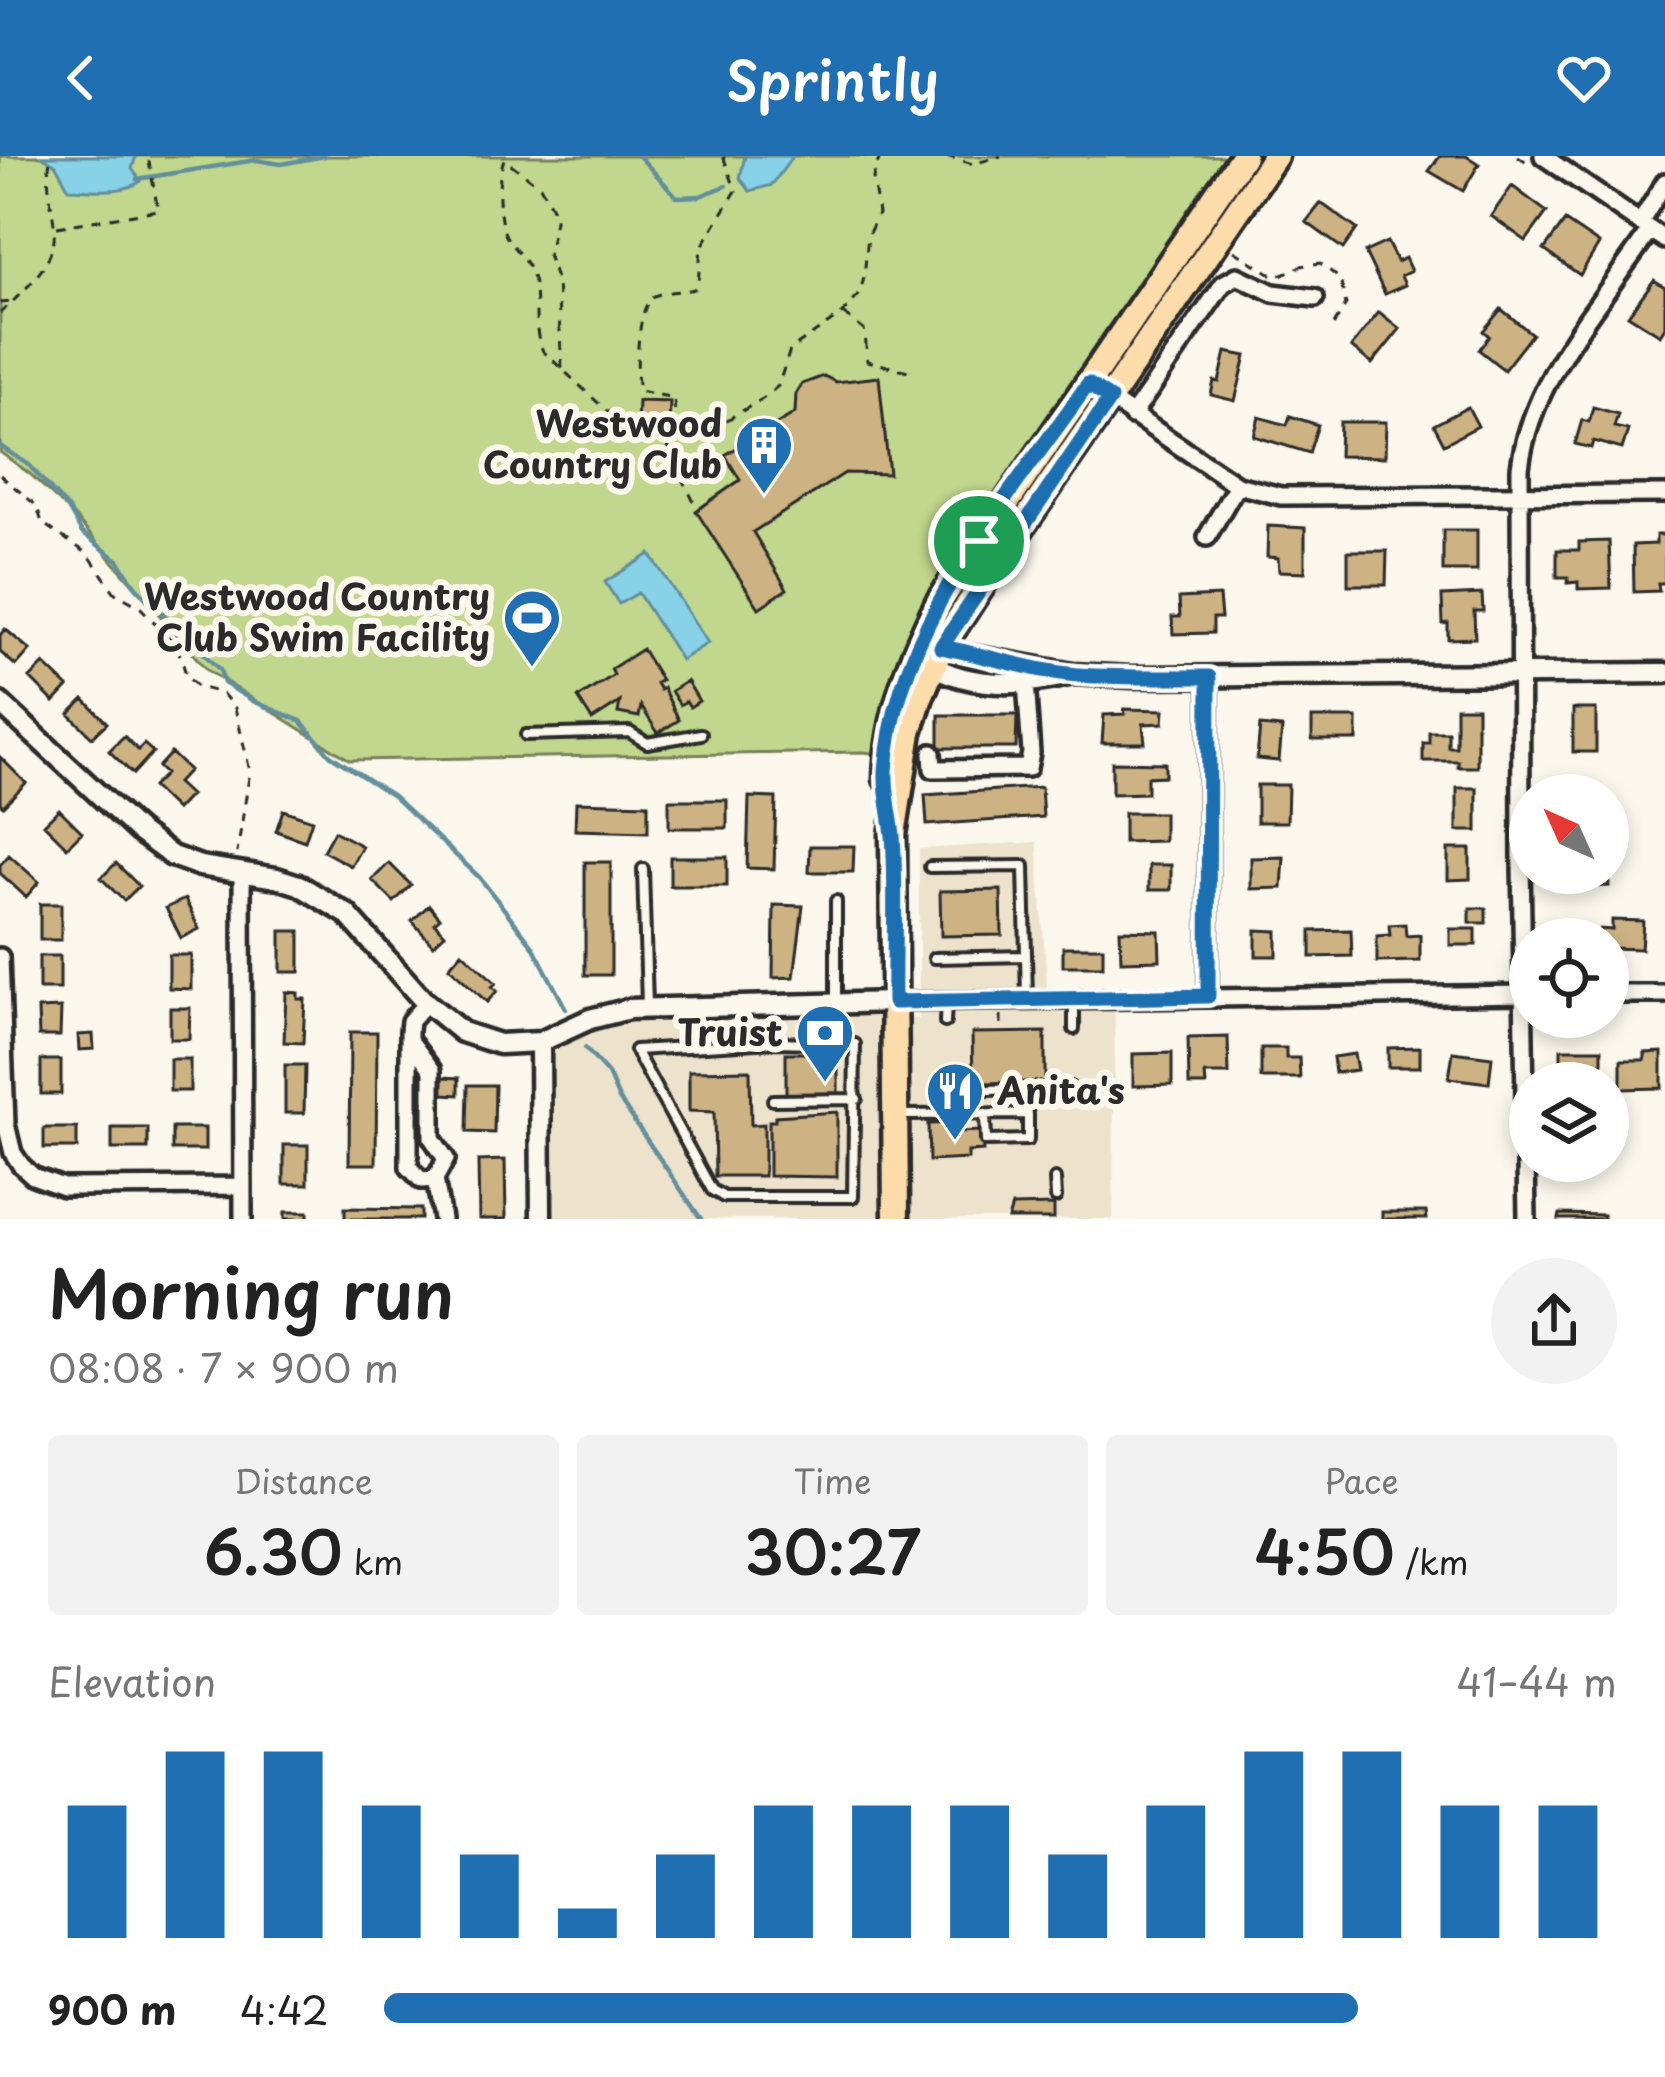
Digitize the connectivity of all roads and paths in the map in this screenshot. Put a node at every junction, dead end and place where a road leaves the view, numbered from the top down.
1 (51, 156) edge
2 (148, 156) edge
3 (723, 156) edge
4 (880, 156) edge
5 (946, 156) edge
6 (1001, 156) edge
7 (1243, 156) edge
8 (1275, 156) edge
9 (1518, 156) edge
10 (503, 158) edge
11 (1539, 163) edge
12 (1665, 182) edge
13 (55, 228) junction
14 (1652, 231) edge
15 (1227, 247) dead end
16 (1315, 298) dead end
17 (12, 302) junction
18 (0, 303) edge
19 (0, 313) edge
20 (843, 313) junction
21 (1326, 326) dead end
22 (562, 368) junction
23 (916, 373) dead end
24 (1088, 384) junction
25 (1110, 399) junction
26 (1132, 416) junction
27 (676, 433) junction
28 (667, 444) junction
29 (0, 475) edge
30 (1237, 485) junction
31 (1665, 494) edge
32 (1521, 496) junction
33 (697, 509) dead end
34 (1207, 537) dead end
35 (928, 656) junction
36 (1665, 673) edge
37 (1073, 674) junction
38 (1520, 674) junction
39 (1209, 677) junction
40 (1026, 682) junction
41 (0, 704) edge
42 (701, 734) dead end
43 (526, 736) dead end
44 (932, 754) dead end
45 (240, 862) junction
46 (930, 867) dead end
47 (644, 869) dead end
48 (836, 901) dead end
49 (1524, 918) edge
50 (1026, 956) junction
51 (0, 958) edge
52 (934, 958) dead end
53 (1509, 994) edge
54 (1629, 994) edge
55 (1665, 994) edge
56 (1208, 996) junction
57 (1074, 999) junction
58 (1027, 1000) junction
59 (894, 1002) junction
60 (946, 1002) junction
61 (426, 1003) junction
62 (836, 1004) junction
63 (647, 1008) junction
64 (1001, 1015) dead end
65 (945, 1022) dead end
66 (1001, 1029) dead end
67 (1074, 1029) dead end
68 (1528, 1038) edge
69 (411, 1042) junction
70 (540, 1042) junction
71 (944, 1085) dead end
72 (1070, 1087) dead end
73 (857, 1099) junction
74 (773, 1100) dead end
75 (985, 1114) junction
76 (895, 1116) junction
77 (432, 1133) junction
78 (409, 1134) junction
79 (435, 1179) junction
80 (1055, 1180) dead end
81 (242, 1186) junction
82 (1056, 1197) dead end
83 (243, 1219) edge
84 (442, 1219) edge
85 (541, 1219) edge
86 (896, 1219) edge
87 (1527, 1219) edge

1 - 13 path
2 - 13 path
3 - 27 path
4 - 20 path
5 - 6 path
7 - 24 main road
8 - 25 main road
9 - 11 path
10 - 22 path
10 - 22 path
11 - 14 street
12 - 14 street
13 - 17 path
14 - 32 street
15 - 21 path
16 - 26 street
17 - 18 path
17 - 19 path
20 - 23 path
20 - 27 path
22 - 28 path
24 - 25 street
24 - 35 main road
25 - 26 street
25 - 35 main road
26 - 30 street
27 - 28 path
28 - 33 path
29 - 45 path
30 - 32 street
30 - 34 street
31 - 32 street
32 - 38 street
35 - 37 street
35 - 40 street
35 - 59 main road
36 - 38 street
37 - 39 street
37 - 40 street
38 - 39 street
38 - 49 street
39 - 56 street
40 - 44 street
41 - 45 street
42 - 43 lane
45 - 61 street
45 - 81 street
46 - 50 lane
47 - 63 lane
48 - 62 lane
50 - 52 lane
50 - 58 lane
51 - 81 street
53 - 56 street
54 - 55 street
56 - 57 street
57 - 58 street
57 - 67 lane
58 - 60 street
59 - 60 street
59 - 62 street
59 - 76 main road
60 - 65 lane
61 - 69 street
61 - 70 street
62 - 63 street
63 - 70 street
64 - 66 path
68 - 87 street
69 - 77 street
69 - 78 street
70 - 85 street
71 - 72 lane
73 - 73 lane
73 - 74 lane
75 - 75 lane
75 - 76 lane
76 - 86 main road
77 - 78 street
77 - 79 street
78 - 79 street
79 - 84 street
80 - 82 lane
81 - 83 street

